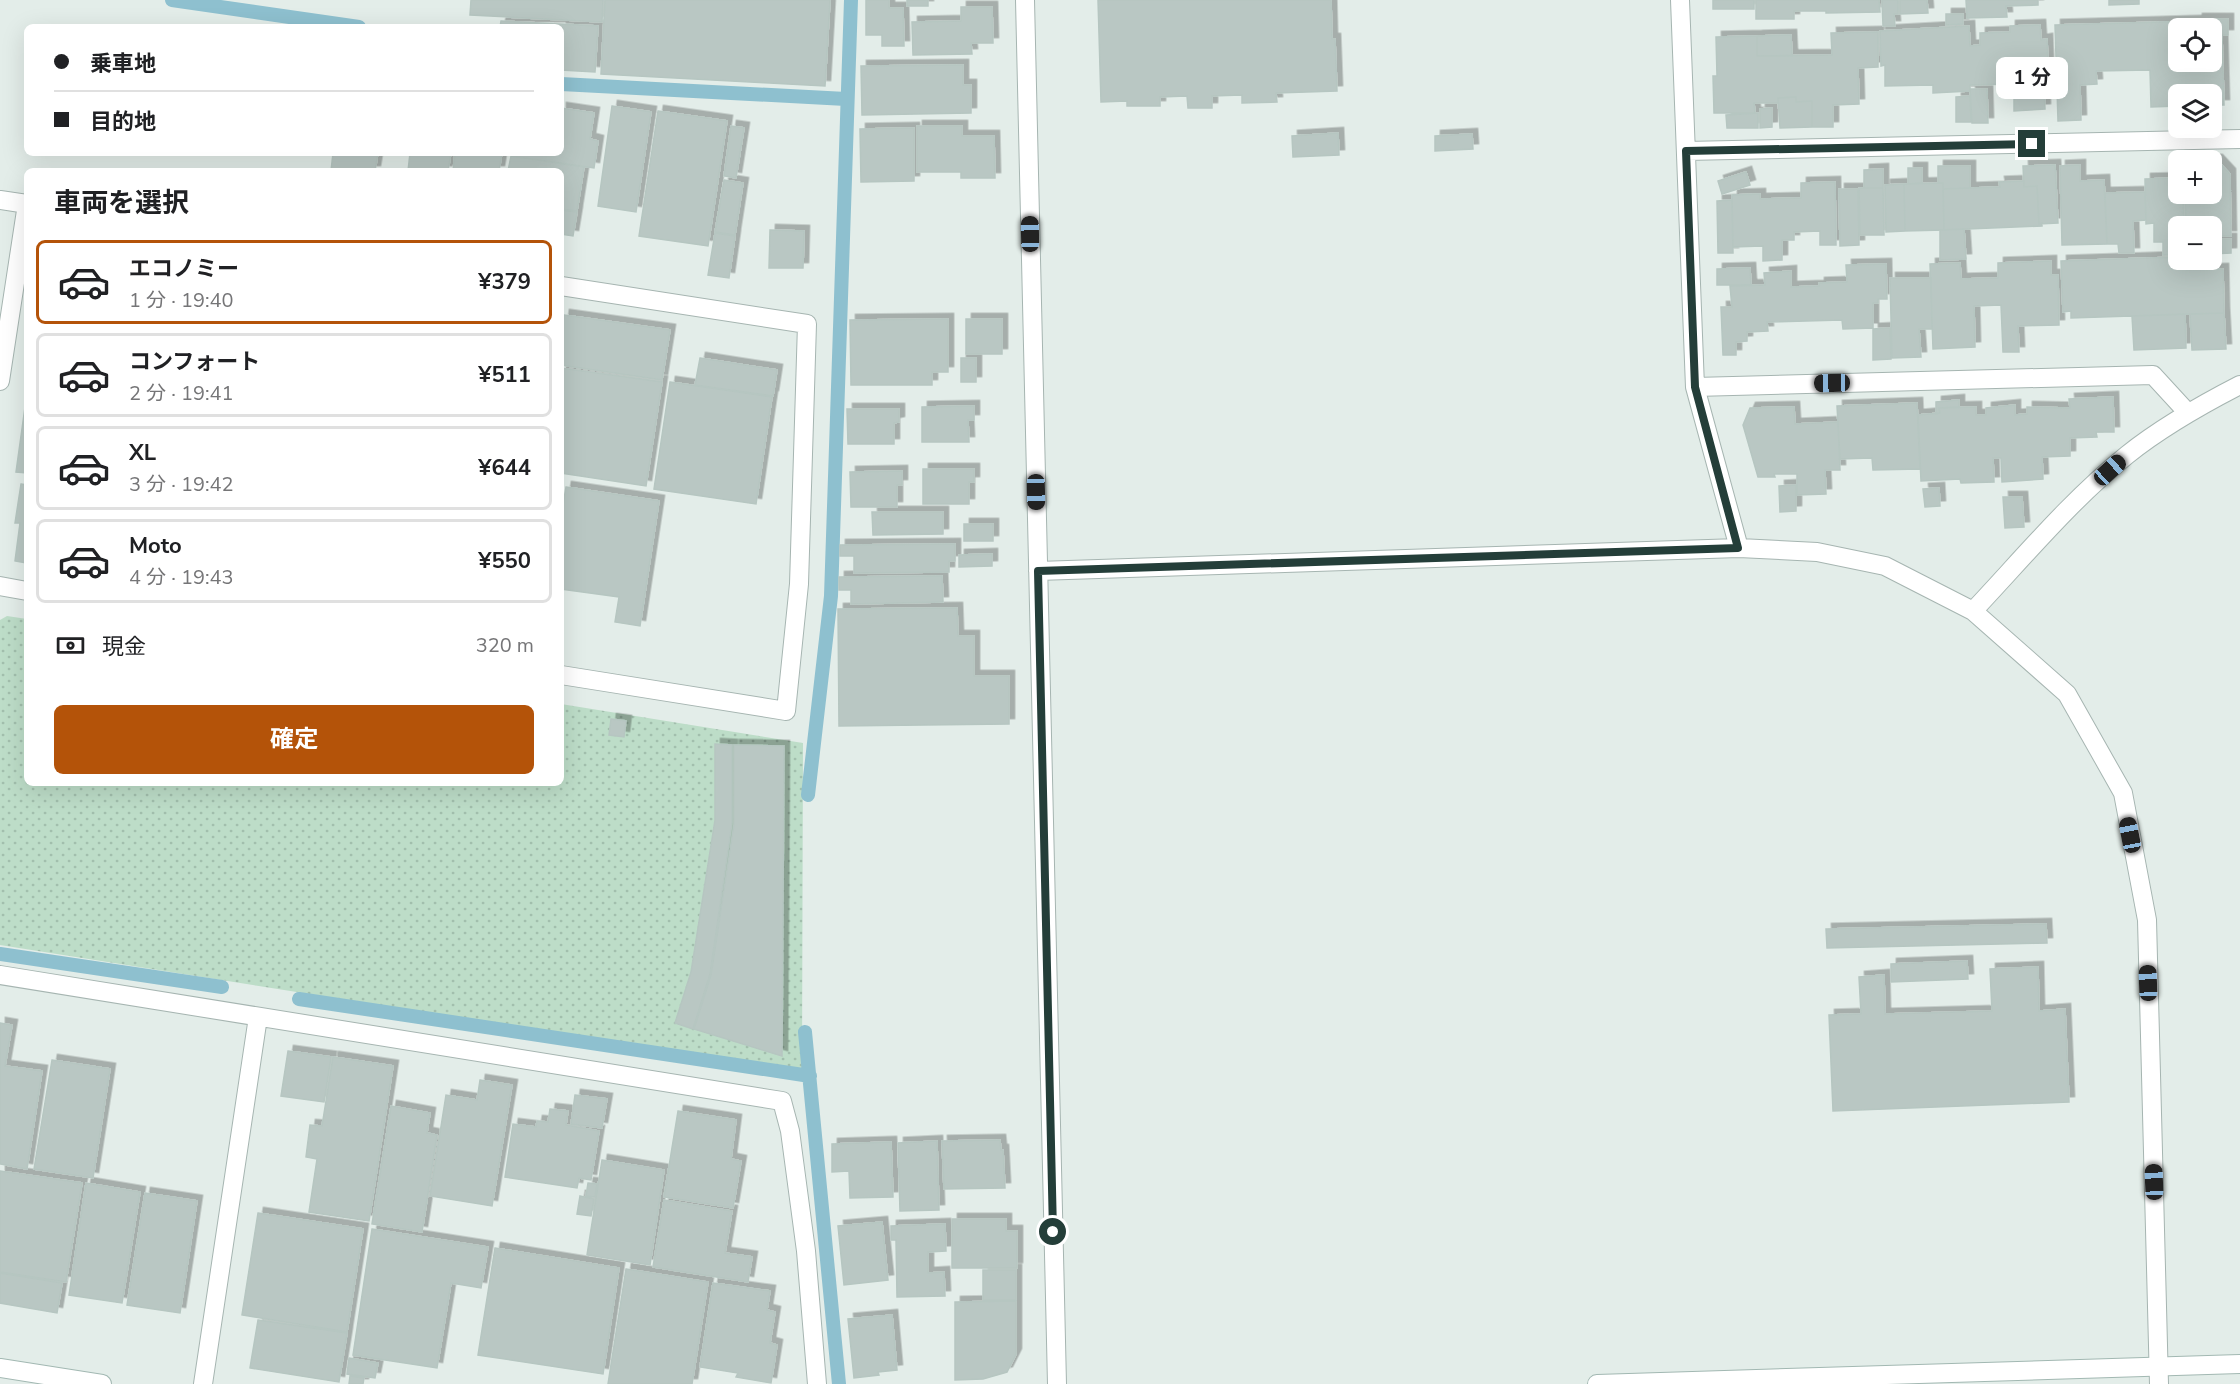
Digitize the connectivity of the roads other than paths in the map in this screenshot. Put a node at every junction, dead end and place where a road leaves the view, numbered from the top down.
1 (1025, 0) edge
2 (1680, 0) edge
3 (2240, 139) edge
4 (1686, 151) junction
5 (0, 200) edge
6 (24, 204) edge
7 (24, 224) edge
8 (564, 286) edge
9 (0, 381) edge
10 (2240, 385) edge
11 (1695, 387) junction
12 (2187, 412) junction
13 (1738, 548) junction
14 (1038, 571) junction
15 (0, 586) edge
16 (24, 590) edge
17 (1973, 611) junction
18 (564, 675) edge
19 (0, 975) edge
20 (258, 1017) junction
21 (2240, 1365) edge
22 (0, 1368) edge
23 (2159, 1375) edge
24 (102, 1384) edge
25 (203, 1384) edge
26 (817, 1384) edge
27 (1057, 1384) edge
28 (1597, 1384) edge

1 - 14 street
2 - 4 street
3 - 4 street
4 - 11 street
5 - 6 street
7 - 9 street
8 - 18 street
10 - 12 street
11 - 12 street
11 - 13 street
12 - 17 street
13 - 14 street
13 - 17 street
14 - 27 street
15 - 16 street
17 - 23 street
19 - 20 street
20 - 25 street
20 - 26 street
21 - 23 street
22 - 24 street
23 - 28 street

